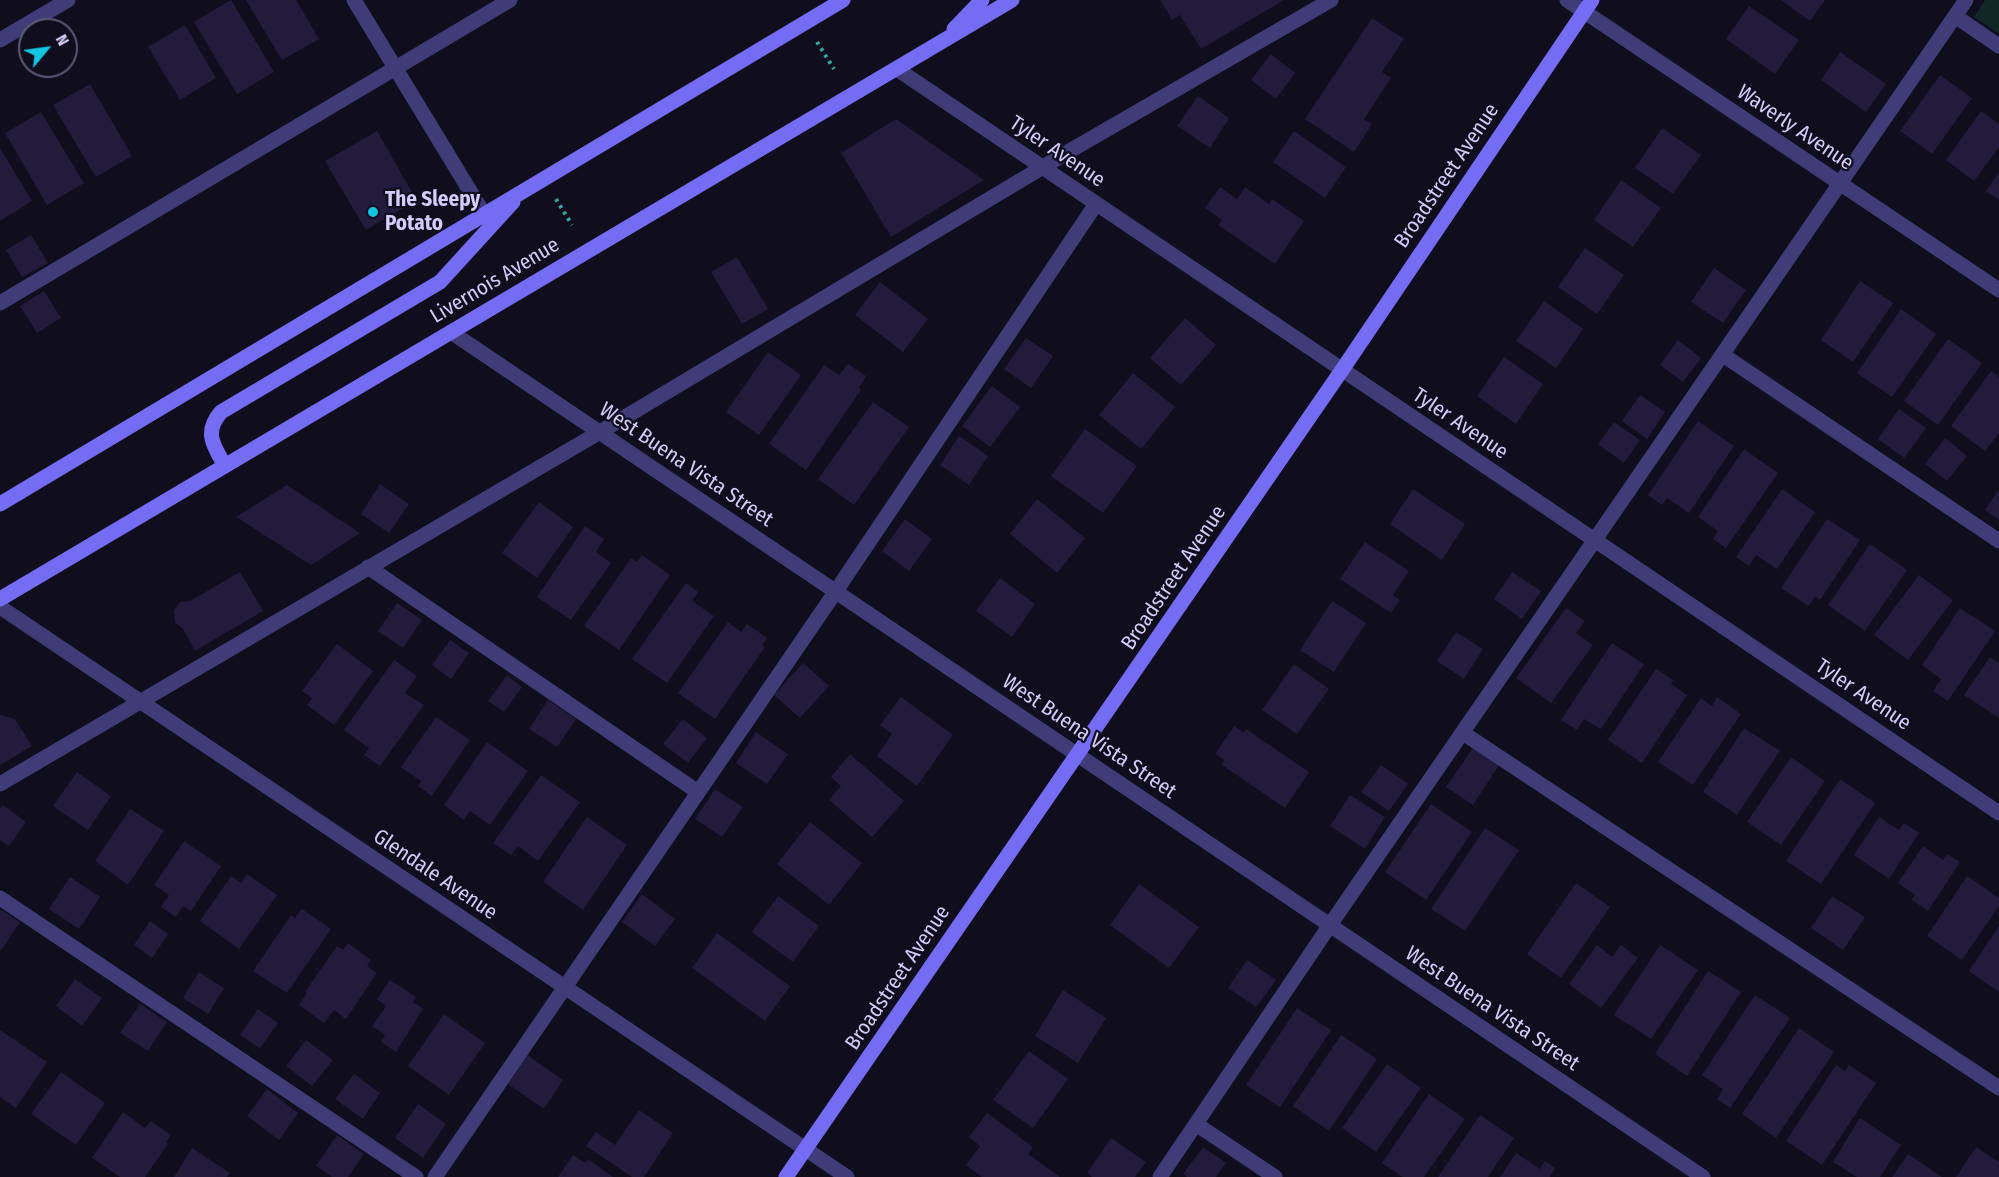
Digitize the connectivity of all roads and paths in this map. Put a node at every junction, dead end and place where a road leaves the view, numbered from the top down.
1 (68, 0) edge
2 (354, 0) edge
3 (510, 0) edge
4 (843, 0) edge
5 (982, 0) edge
6 (1011, 0) edge
7 (1331, 0) edge
8 (1567, 0) edge
9 (1966, 0) edge
10 (1588, 6) edge
11 (1955, 16) junction
12 (0, 40) edge
13 (817, 42) dead end
14 (939, 44) junction
15 (1999, 45) edge
16 (396, 69) junction
17 (834, 69) dead end
18 (897, 69) junction
19 (1044, 168) junction
20 (1840, 184) junction
21 (523, 191) junction
22 (555, 198) dead end
23 (1096, 204) junction
24 (483, 214) junction
25 (572, 225) dead end
26 (1999, 290) edge
27 (0, 303) edge
28 (451, 332) junction
29 (1723, 355) junction
30 (1342, 370) junction
31 (600, 432) junction
32 (225, 466) junction
33 (0, 504) edge
34 (1595, 541) junction
35 (1999, 541) edge
36 (368, 567) junction
37 (836, 591) junction
38 (0, 599) edge
39 (0, 607) edge
40 (141, 702) junction
41 (1463, 732) junction
42 (1078, 755) junction
43 (0, 784) edge
44 (698, 792) junction
45 (1999, 813) edge
46 (0, 898) edge
47 (1330, 925) junction
48 (565, 987) junction
49 (1999, 1088) edge
50 (1196, 1124) junction
51 (805, 1149) junction
52 (416, 1177) edge
53 (435, 1177) edge
54 (786, 1177) edge
55 (847, 1177) edge
56 (1160, 1177) edge
57 (1275, 1177) edge
58 (1703, 1177) edge

1 - 12 street
2 - 16 street
3 - 16 street
4 - 21 main road
5 - 14 main road
6 - 14 main road, Livernois Avenue
7 - 19 street
8 - 10 street, Waverly Avenue
9 - 11 street
10 - 20 street, Waverly Avenue
10 - 30 main road, Broadstreet Avenue
11 - 15 street
11 - 20 street
13 - 17 path
14 - 18 main road, Livernois Avenue
16 - 24 street
16 - 27 street
18 - 19 street, Tyler Avenue
18 - 28 main road, Livernois Avenue
19 - 23 street, Tyler Avenue
19 - 31 street
20 - 26 street, Waverly Avenue
20 - 29 street
21 - 24 main road
21 - 32 main road
22 - 25 path
23 - 30 street, Tyler Avenue
23 - 37 street
24 - 33 main road
28 - 31 street, West Buena Vista Street
28 - 32 main road, Livernois Avenue
29 - 34 street
29 - 35 street
30 - 34 street, Tyler Avenue
30 - 42 main road, Broadstreet Avenue
31 - 36 street
31 - 37 street, West Buena Vista Street
32 - 38 main road, Livernois Avenue
34 - 41 street
34 - 45 street, Tyler Avenue
36 - 40 street
36 - 44 street
37 - 42 street, West Buena Vista Street
37 - 44 street
39 - 40 street, Glendale Avenue
40 - 43 street
40 - 48 street, Glendale Avenue
41 - 47 street
41 - 49 street
42 - 47 street, West Buena Vista Street
42 - 51 main road, Broadstreet Avenue
44 - 48 street
46 - 52 street
47 - 50 street
47 - 58 street, West Buena Vista Street
48 - 51 street, Glendale Avenue
48 - 53 street
50 - 56 street
50 - 57 street
51 - 54 main road, Broadstreet Avenue
51 - 55 street, Glendale Avenue

